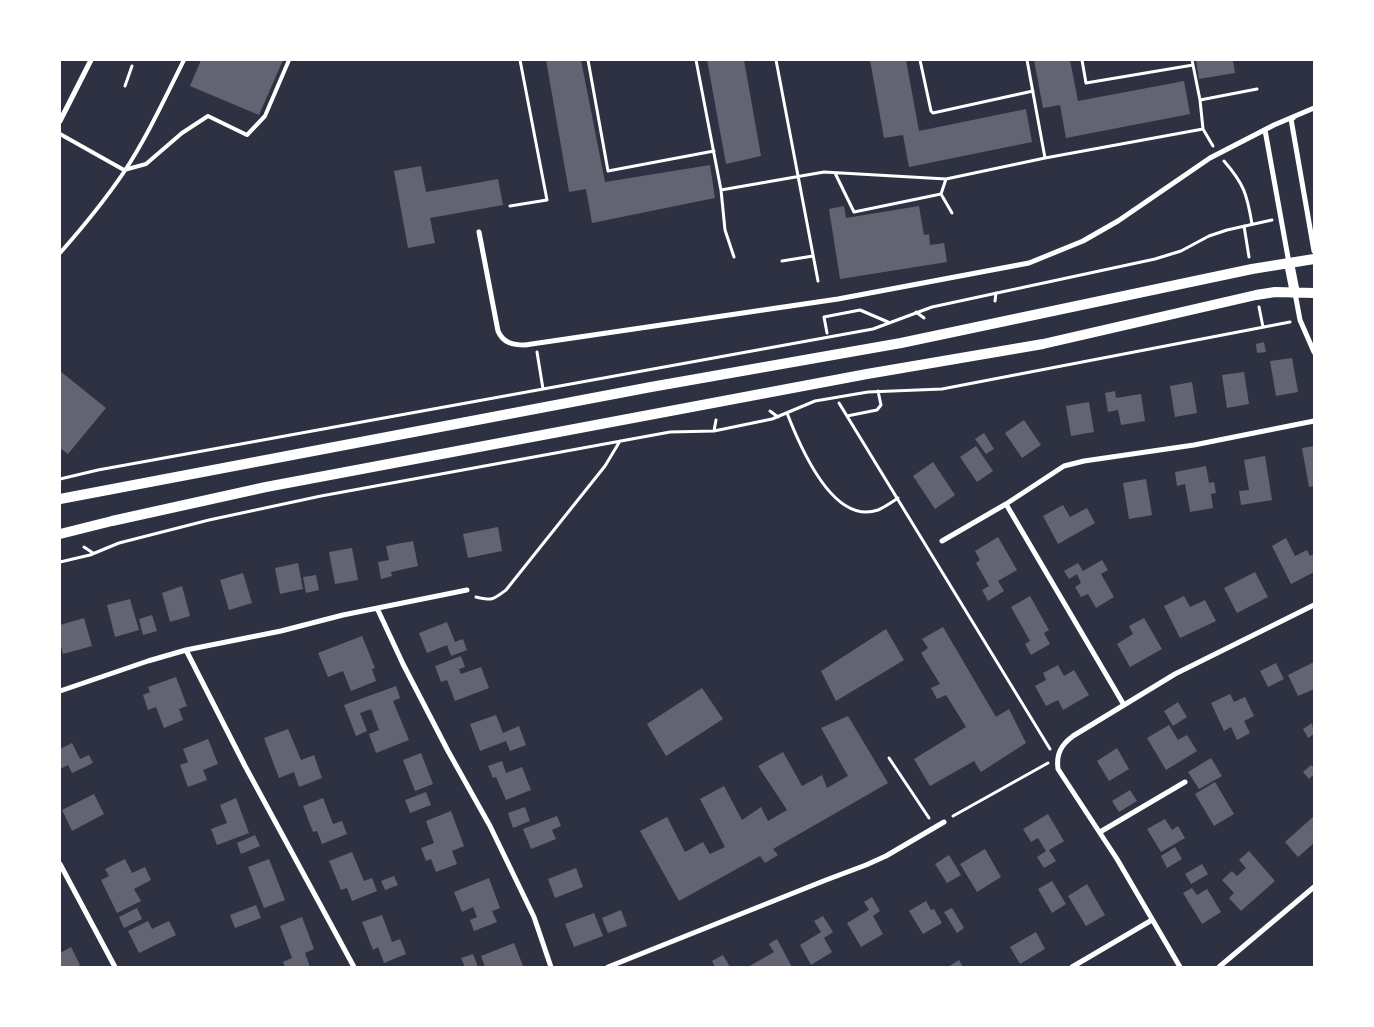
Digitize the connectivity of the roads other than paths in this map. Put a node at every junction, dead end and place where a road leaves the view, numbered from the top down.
1 (91, 60) edge
2 (184, 60) edge
3 (289, 60) edge
4 (1314, 109) edge
5 (60, 122) edge
6 (1265, 130) junction
7 (60, 134) edge
8 (124, 170) junction
9 (479, 232) dead end
10 (1314, 251) edge
11 (60, 253) edge
12 (1314, 259) edge
13 (1289, 263) junction
14 (1295, 293) junction
15 (1314, 293) edge
16 (1314, 352) edge
17 (1314, 421) edge
18 (60, 499) edge
19 (1006, 504) junction
20 (60, 534) edge
21 (942, 542) dead end
22 (467, 590) road end
23 (1314, 605) edge
24 (377, 608) junction
25 (186, 650) junction
26 (60, 691) edge
27 (1124, 705) junction
28 (1185, 782) dead end
29 (944, 822) road end
30 (1100, 832) junction
31 (60, 864) edge
32 (1314, 887) edge
33 (1152, 920) junction
34 (115, 967) edge
35 (354, 967) edge
36 (551, 967) edge
37 (608, 967) edge
38 (1072, 967) edge
39 (1180, 967) edge
40 (1219, 967) edge

1 - 5 street
2 - 8 lane
3 - 8 lane
4 - 6 street
4 - 10 street
6 - 9 street
6 - 13 street
7 - 8 lane
8 - 11 lane
12 - 13 main road
13 - 14 main road
13 - 18 main road
14 - 15 main road
14 - 16 street
14 - 20 main road
17 - 19 street
19 - 21 street
19 - 27 street
22 - 24 street
23 - 27 street
24 - 25 street
24 - 36 street
25 - 26 street
25 - 35 street
27 - 30 street
28 - 30 street
29 - 37 street
30 - 33 street
31 - 34 street
32 - 40 street
33 - 38 street
33 - 39 street

